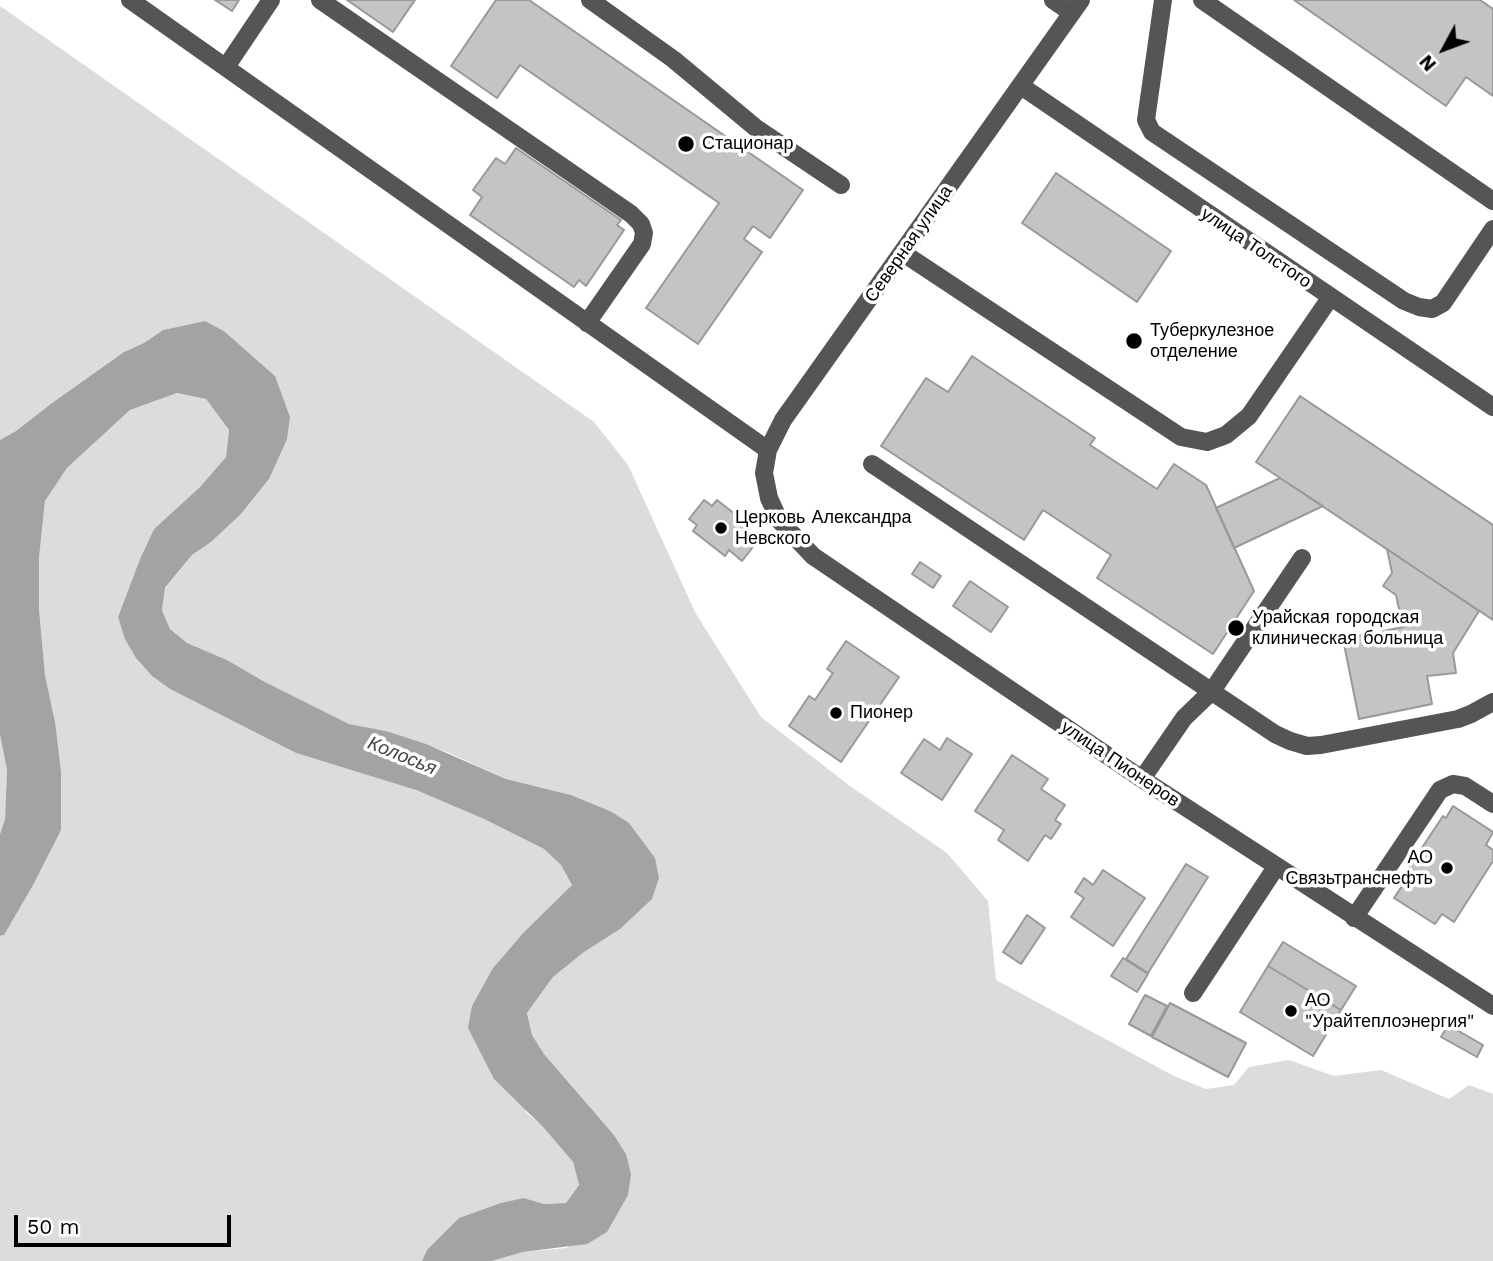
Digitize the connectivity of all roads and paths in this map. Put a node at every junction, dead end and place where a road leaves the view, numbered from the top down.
1 (130, 0) edge
2 (271, 0) edge
3 (320, 0) edge
4 (590, 0) edge
5 (1053, 0) edge
6 (1163, 0) edge
7 (1202, 0) edge
8 (1076, 6) edge
9 (226, 67) junction
10 (1021, 86) junction
11 (841, 185) dead end
12 (1493, 201) edge
13 (1493, 229) edge
14 (903, 253) junction
15 (1330, 298) junction
16 (587, 323) junction
17 (1493, 407) edge
18 (768, 450) junction
19 (872, 464) dead end
20 (769, 498) joint
21 (1302, 558) dead end
22 (1212, 691) junction
23 (1493, 702) edge
24 (1142, 779) junction
25 (1493, 804) edge
26 (1276, 867) junction
27 (1354, 918) junction
28 (1193, 993) dead end
29 (1493, 1006) edge

1 - 9 street
2 - 9 street
3 - 16 street
4 - 11 street
5 - 8 street
6 - 13 street
7 - 12 street
8 - 10 street, Северная улица
9 - 16 street
10 - 14 street, Северная улица
10 - 15 street, улица Толстого
14 - 15 street
14 - 18 street, Северная улица
15 - 17 street, улица Толстого
16 - 18 street
18 - 20 street, Северная улица
19 - 22 street
20 - 24 street, улица Пионеров
21 - 22 street
22 - 23 street
22 - 24 street
24 - 26 street, улица Пионеров
25 - 27 street
26 - 27 street, улица Пионеров
26 - 28 street
27 - 29 street, улица Пионеров

